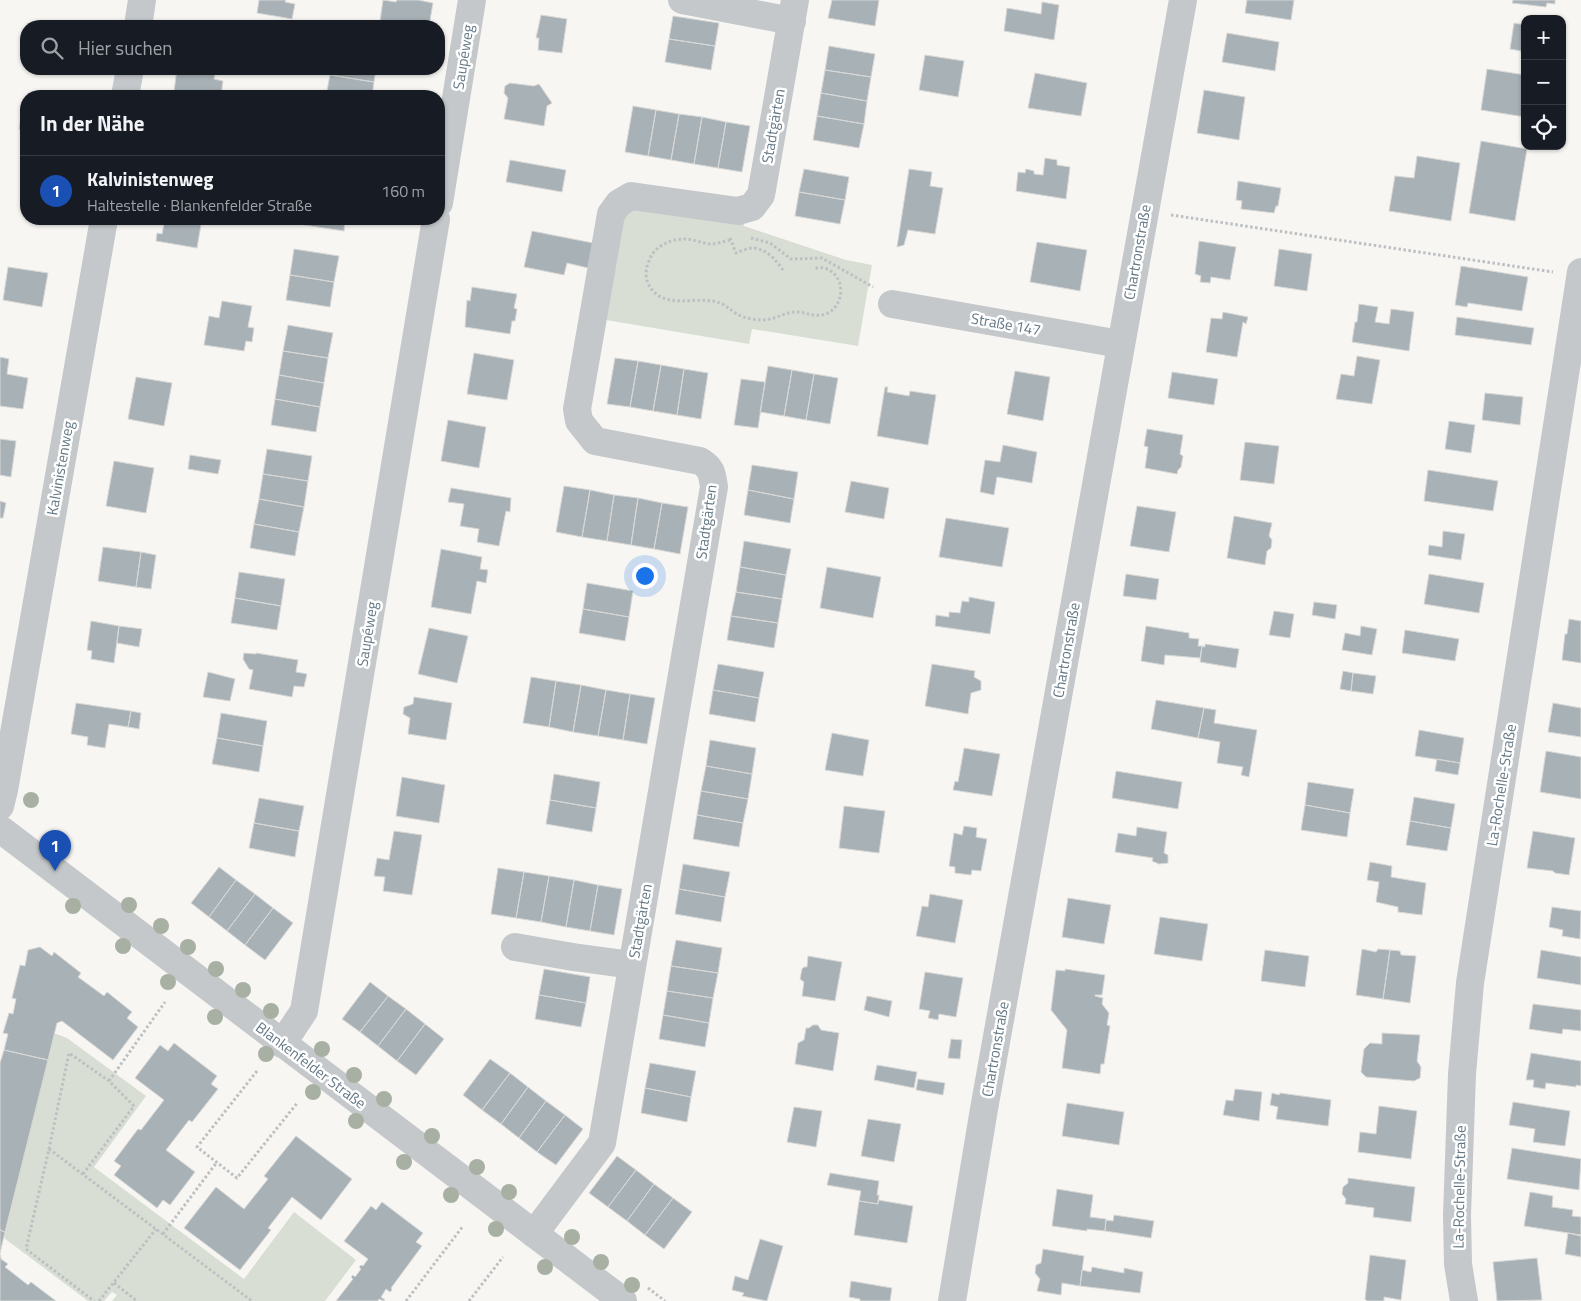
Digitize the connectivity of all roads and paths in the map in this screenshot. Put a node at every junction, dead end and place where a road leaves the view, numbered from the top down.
1 (142, 0) edge
2 (472, 0) edge
3 (682, 0) edge
4 (1182, 0) edge
5 (794, 11) edge
6 (139, 20) edge
7 (129, 75) edge
8 (127, 90) edge
9 (445, 165) edge
10 (1145, 211) junction
11 (103, 225) edge
12 (435, 225) edge
13 (730, 234) dead end
14 (735, 234) dead end
15 (748, 237) dead end
16 (815, 268) dead end
17 (783, 270) dead end
18 (1581, 272) edge
19 (1580, 276) edge
20 (892, 304) joint
21 (1120, 344) junction
22 (0, 806) edge
23 (0, 829) edge
24 (515, 947) dead end
25 (632, 964) junction
26 (165, 1002) dead end
27 (282, 1044) junction
28 (257, 1071) dead end
29 (109, 1081) junction
30 (298, 1102) dead end
31 (49, 1149) junction
32 (217, 1162) junction
33 (83, 1174) junction
34 (463, 1226) dead end
35 (156, 1229) junction
36 (163, 1234) junction
37 (534, 1234) junction
38 (503, 1257) dead end
39 (114, 1283) junction
40 (94, 1301) edge
41 (99, 1301) edge
42 (137, 1301) edge
43 (252, 1301) edge
44 (406, 1301) edge
45 (469, 1301) edge
46 (623, 1301) edge
47 (952, 1301) edge
48 (1464, 1301) edge

1 - 6 street
2 - 9 street, Saupéweg
3 - 5 street
4 - 10 street, Chartronstraße
5 - 25 street, Stadtgärten
7 - 8 street
10 - 19 path
10 - 21 street, Chartronstraße
11 - 22 street, Kalvinistenweg
12 - 27 street, Saupéweg
13 - 14 path
15 - 20 path
16 - 17 path
18 - 19 street, La-Rochelle-Straße
19 - 48 street, La-Rochelle-Straße
20 - 21 street, Straße 147
21 - 47 street, Chartronstraße
23 - 27 street, Blankenfelder Straße
24 - 25 street
25 - 37 street, Stadtgärten
26 - 29 path
27 - 37 street, Blankenfelder Straße
28 - 32 path
29 - 31 path
29 - 33 path
30 - 32 path
31 - 33 path
31 - 40 path
32 - 36 path
33 - 35 path
34 - 44 path
35 - 36 path
35 - 39 path
36 - 43 path
37 - 46 street, Blankenfelder Straße
38 - 45 path
39 - 41 path
39 - 42 path

